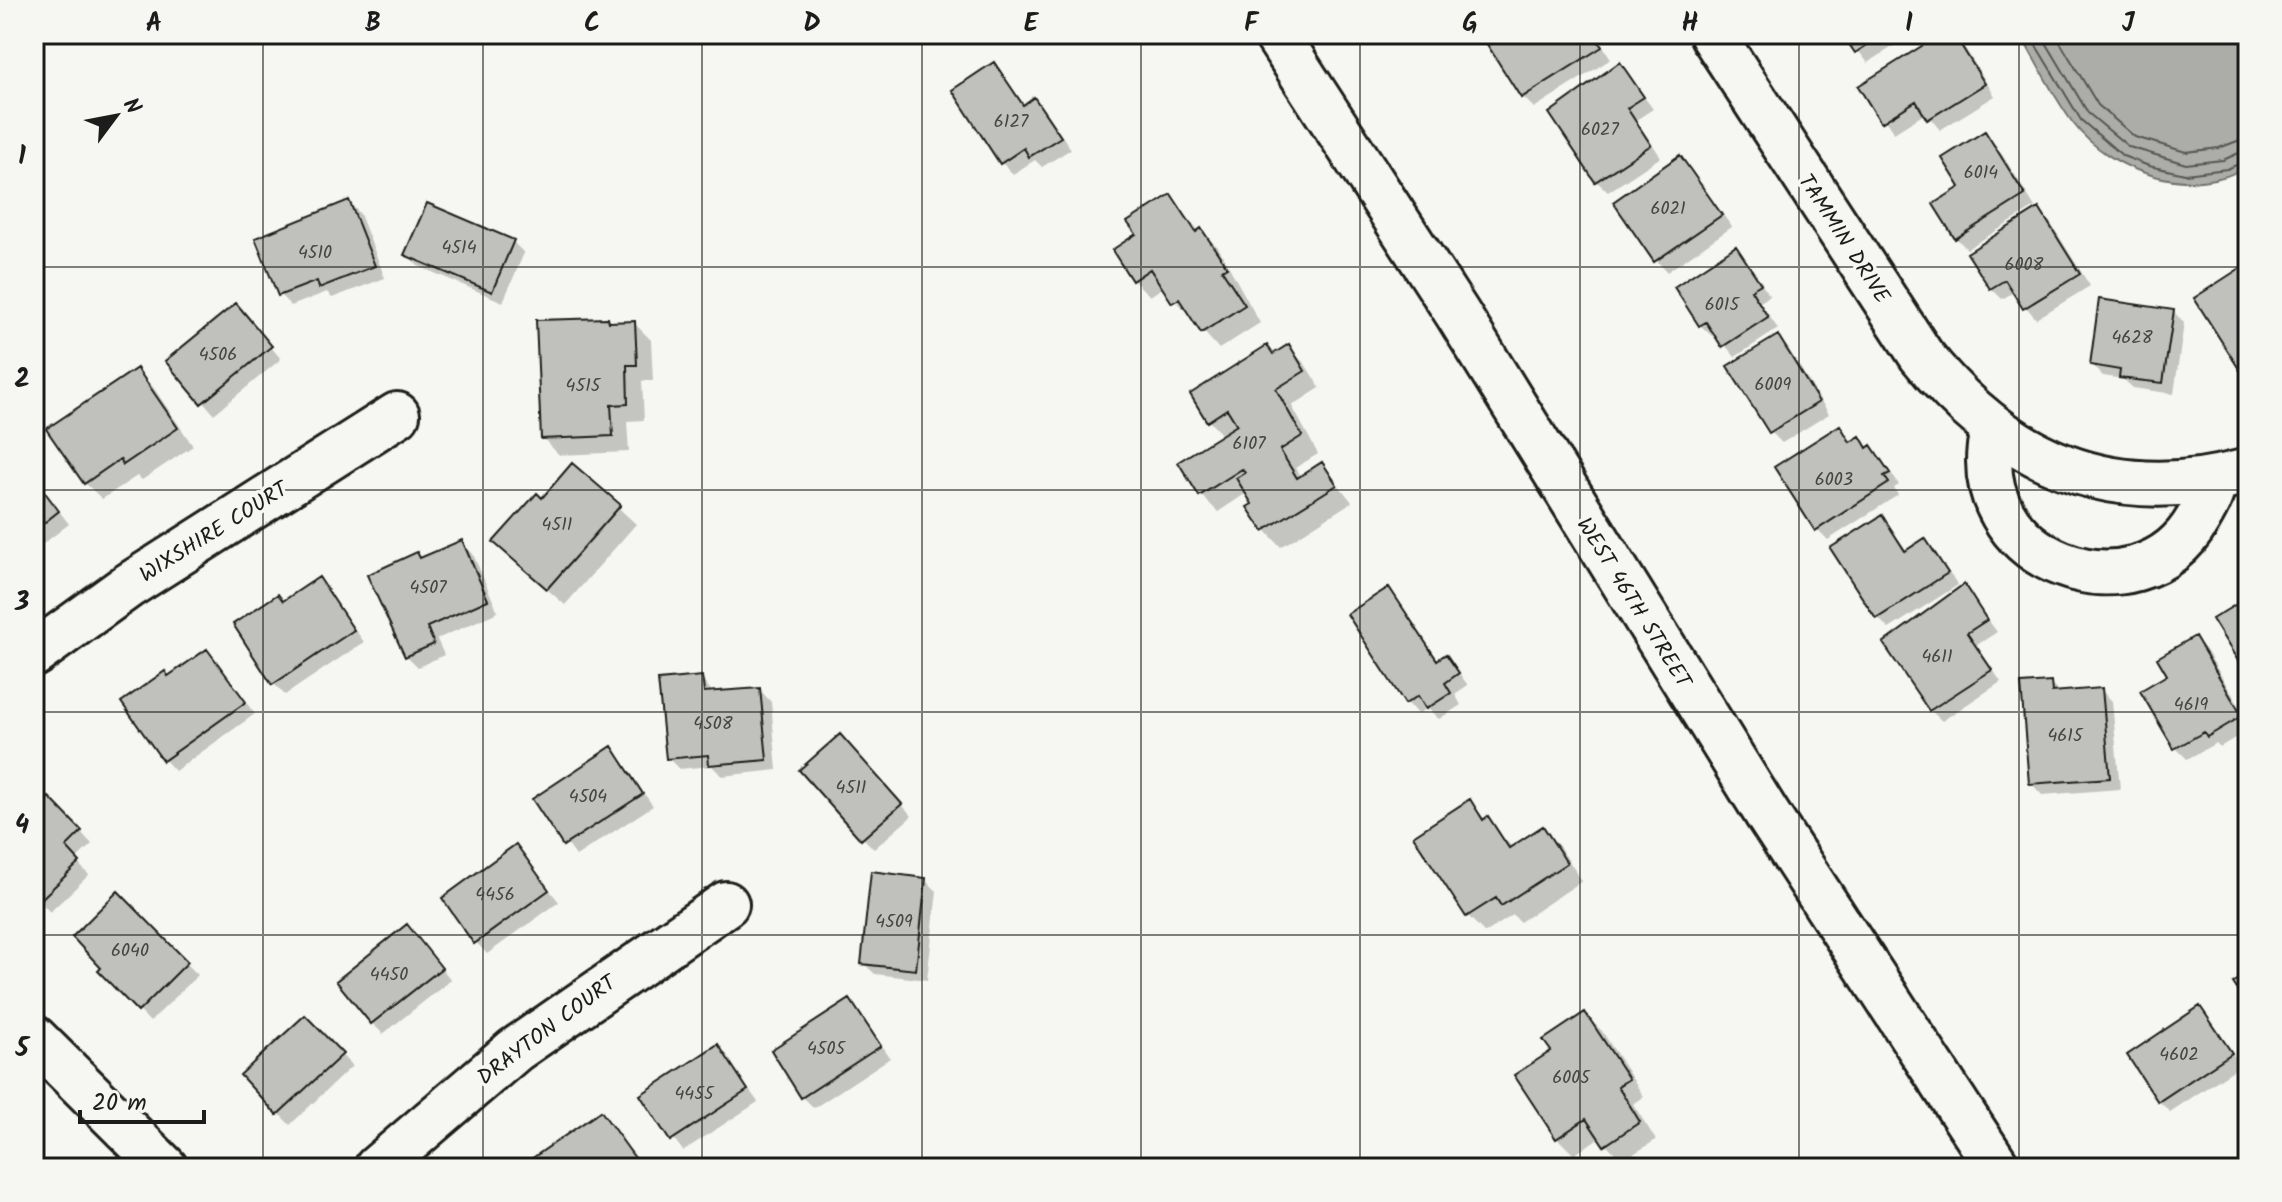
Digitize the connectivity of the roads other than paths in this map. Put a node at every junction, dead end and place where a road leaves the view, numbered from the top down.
1 (1276, 34) edge
2 (1712, 34) edge
3 (397, 415) dead end
4 (1993, 430) junction
5 (2230, 475) edge
6 (34, 654) edge
7 (726, 904) dead end
8 (34, 1038) edge
9 (165, 1168) edge
10 (377, 1168) edge
11 (1998, 1168) edge

1 - 11 street, WEST 46TH STREET
2 - 4 street, TAMMIN DRIVE
3 - 6 street, WIXSHIRE COURT
4 - 5 street, TAMMIN DRIVE
4 - 5 street
7 - 10 street, DRAYTON COURT
8 - 9 street

